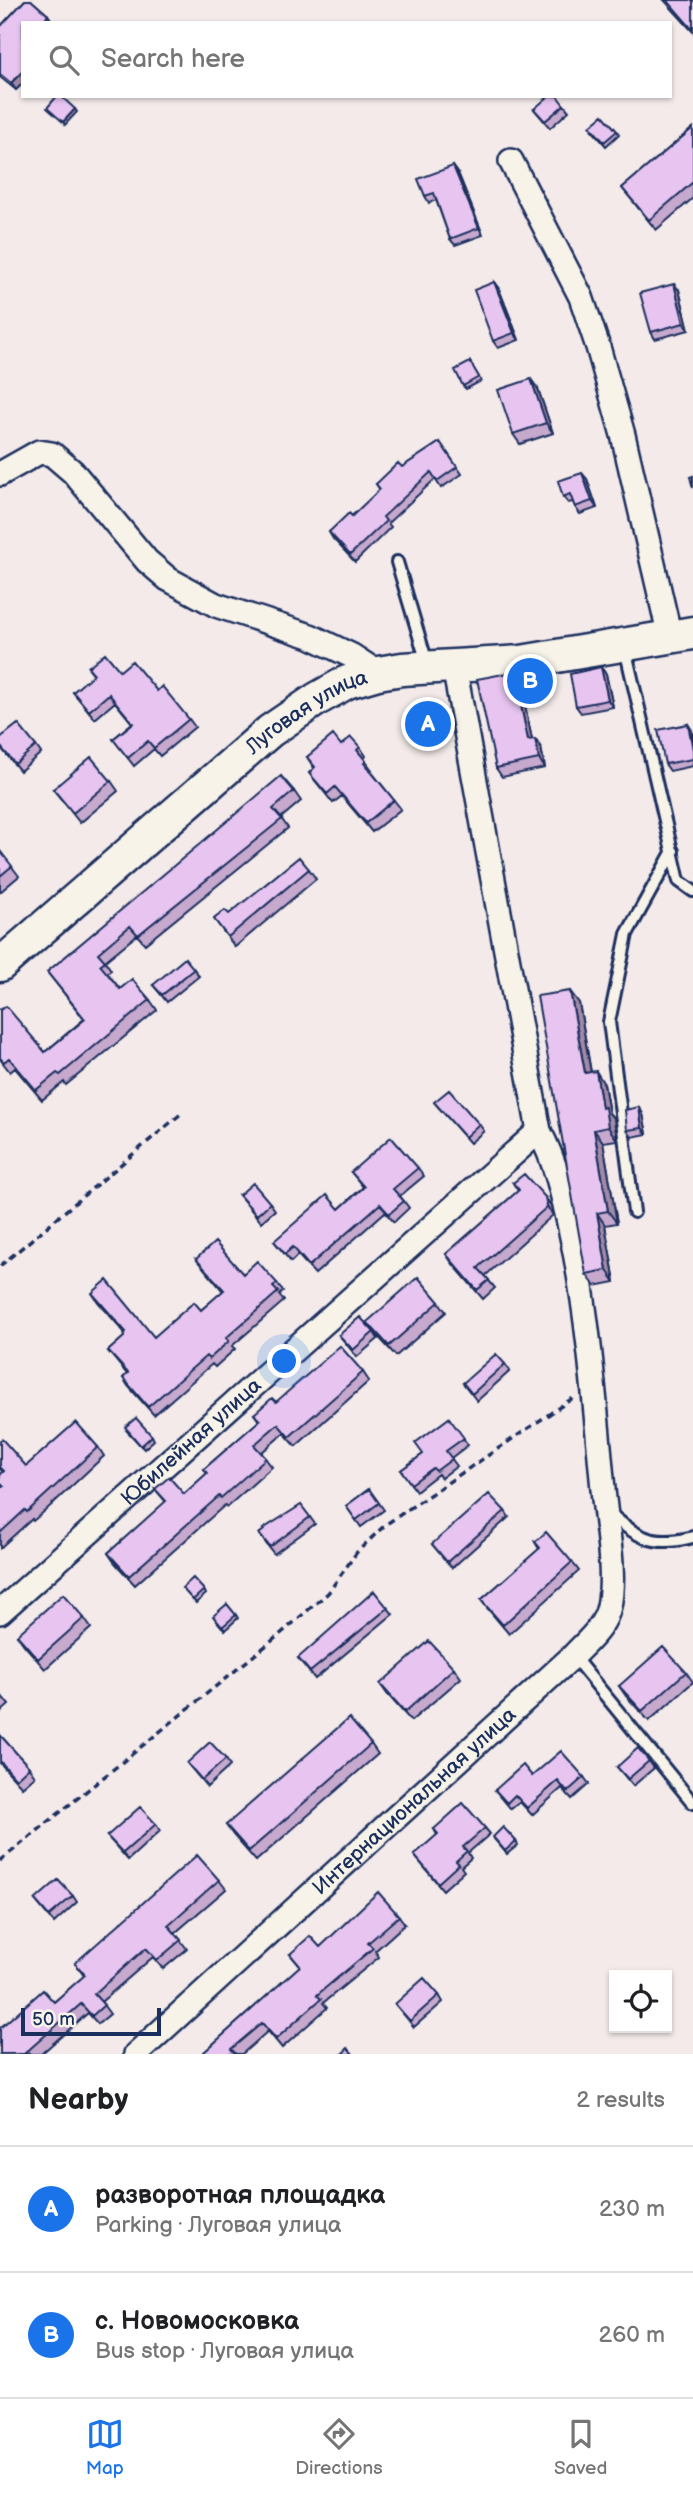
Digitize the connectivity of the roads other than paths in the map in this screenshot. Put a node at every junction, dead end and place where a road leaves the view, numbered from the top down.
1 (511, 161) dead end
2 (0, 474) edge
3 (397, 562) dead end
4 (681, 635) edge
5 (624, 645) junction
6 (441, 667) junction
7 (378, 673) junction
8 (673, 851) junction
9 (693, 891) edge
10 (0, 965) edge
11 (539, 1131) junction
12 (634, 1212) dead end
13 (605, 1509) junction
14 (693, 1537) edge
15 (0, 1612) edge
16 (573, 1656) junction
17 (693, 1803) edge
18 (136, 2054) edge

1 - 4 street
2 - 7 street
3 - 6 lane
4 - 5 street, Луговая улица
5 - 6 street, Луговая улица
5 - 8 lane
6 - 7 street, Луговая улица
6 - 11 street, Интернациональная улица
7 - 10 street, Луговая улица
8 - 9 lane
8 - 12 lane
11 - 13 street, Интернациональная улица
11 - 15 street, Юбилейная улица
13 - 14 lane
13 - 16 street, Интернациональная улица
16 - 17 lane
16 - 18 street, Интернациональная улица

